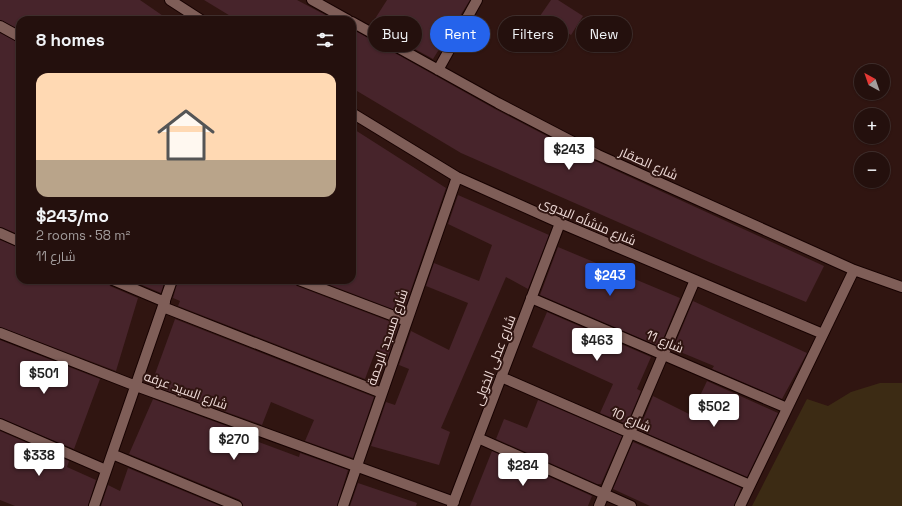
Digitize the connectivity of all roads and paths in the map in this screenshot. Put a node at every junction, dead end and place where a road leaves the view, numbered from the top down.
1 (170, 0) edge
2 (312, 0) edge
3 (477, 0) edge
4 (195, 16) edge
5 (341, 16) edge
6 (356, 24) edge
7 (0, 26) edge
8 (16, 35) edge
9 (438, 70) junction
10 (356, 115) edge
11 (457, 177) junction
12 (560, 224) junction
13 (0, 234) edge
14 (16, 240) edge
15 (854, 270) junction
16 (695, 280) junction
17 (122, 284) edge
18 (171, 284) edge
19 (310, 284) edge
20 (902, 287) edge
21 (531, 298) junction
22 (164, 304) junction
23 (407, 321) junction
24 (0, 333) edge
25 (823, 334) junction
26 (664, 354) junction
27 (501, 377) junction
28 (136, 386) junction
29 (382, 393) junction
30 (787, 408) junction
31 (0, 424) edge
32 (630, 433) junction
33 (478, 438) junction
34 (112, 454) junction
35 (356, 467) junction
36 (106, 470) junction
37 (750, 486) junction
38 (604, 494) junction
39 (453, 504) edge
40 (94, 506) edge
41 (237, 506) edge
42 (343, 506) edge
43 (599, 506) edge
44 (632, 506) edge
45 (740, 506) edge

1 - 4 street
2 - 5 street
3 - 9 street
6 - 9 street, شارع الصقار
7 - 8 street
9 - 15 street, شارع الصقار
10 - 11 street, شارع منشأه البدوى
11 - 12 street, شارع منشأه البدوى
11 - 23 street, شارع مسجد الرحمة
12 - 16 street, شارع منشأه البدوى
12 - 21 street, شارع عدلى الخولى
13 - 14 street
15 - 20 street, شارع الصقار
15 - 25 street
16 - 25 street, شارع منشأه البدوى
16 - 26 street
17 - 22 street
18 - 22 street
19 - 23 street
21 - 26 street, شارع 11
21 - 27 street, شارع عدلى الخولى
22 - 28 street
22 - 29 street
23 - 29 street, شارع مسجد الرحمة
24 - 28 street, شارع السيد عرفه
25 - 30 street
26 - 30 street, شارع 11
26 - 32 street
27 - 32 street, شارع 10
27 - 33 street, شارع عدلى الخولى
28 - 34 street
28 - 35 street, شارع السيد عرفه
29 - 35 street, شارع مسجد الرحمة
30 - 37 street
31 - 36 street
32 - 37 street, شارع 10
32 - 38 street
33 - 38 street
33 - 39 street, شارع عدلى الخولى
34 - 36 street
34 - 41 street
35 - 39 street, شارع السيد عرفه
35 - 42 street, شارع مسجد الرحمة
36 - 40 street
37 - 45 street
38 - 43 street
38 - 44 street

